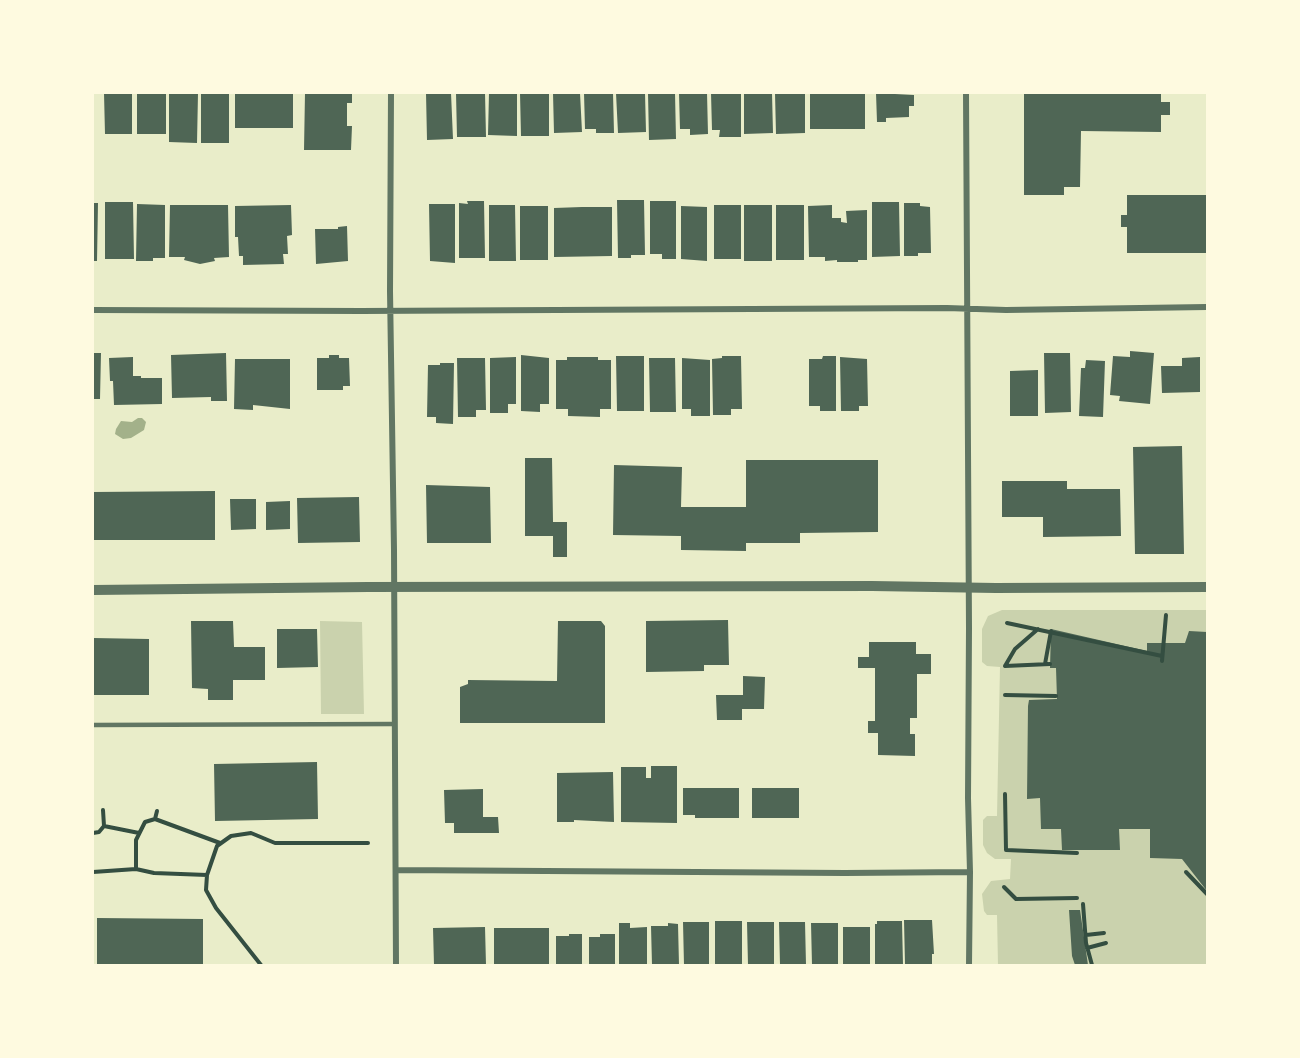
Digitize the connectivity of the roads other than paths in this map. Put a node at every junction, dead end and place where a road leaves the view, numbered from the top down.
1 (391, 93) edge
2 (966, 93) edge
3 (1207, 307) edge
4 (967, 309) junction
5 (93, 310) edge
6 (390, 310) junction
7 (968, 586) junction
8 (393, 587) junction
9 (1207, 587) edge
10 (93, 590) edge
11 (394, 724) junction
12 (93, 725) edge
13 (396, 870) junction
14 (970, 872) junction
15 (396, 965) edge
16 (969, 965) edge

1 - 6 street
2 - 4 street
3 - 4 street
4 - 6 street
4 - 7 street
5 - 6 street
6 - 8 street
7 - 8 street
7 - 9 street
7 - 14 street
8 - 10 street
8 - 11 street
11 - 12 lane
11 - 13 street
13 - 14 street
13 - 15 street
14 - 16 street

